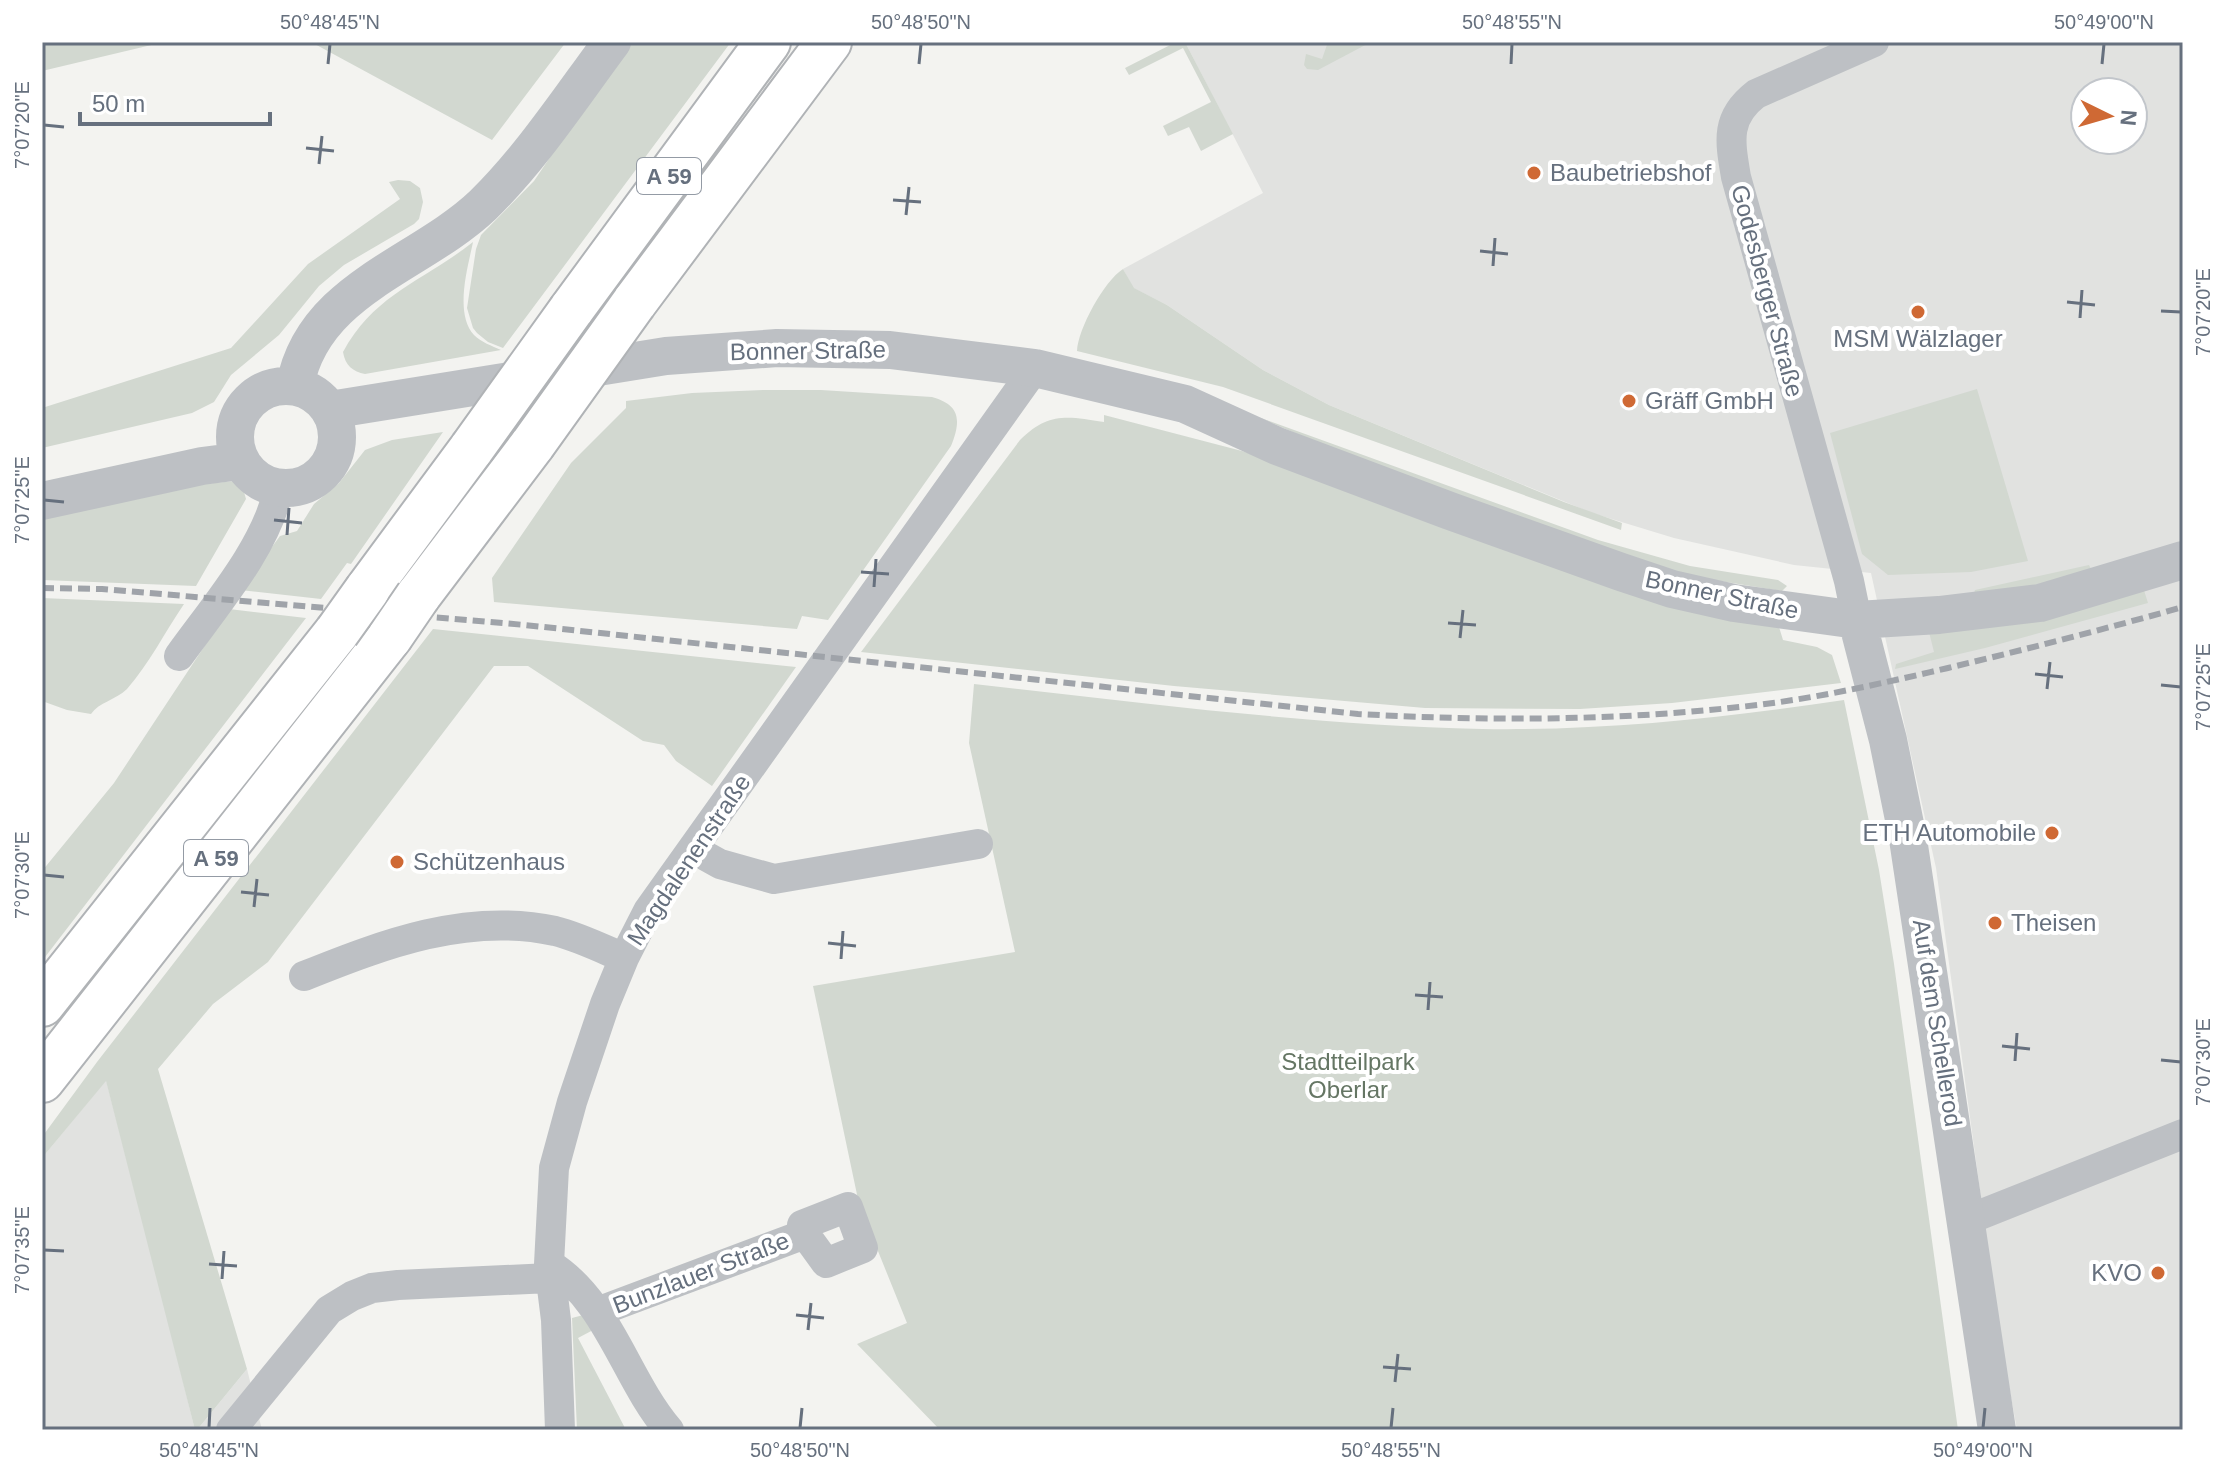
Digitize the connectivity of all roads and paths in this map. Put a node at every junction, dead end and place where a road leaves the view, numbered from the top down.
1 (612, 42) edge
2 (768, 42) edge
3 (829, 42) edge
4 (1874, 42) edge
5 (1029, 377) junction
6 (295, 386) junction
7 (334, 423) junction
8 (238, 446) junction
9 (42, 480) edge
10 (279, 488) junction
11 (42, 501) edge
12 (2183, 560) edge
13 (1857, 620) junction
14 (179, 656) dead end
15 (978, 844) dead end
16 (693, 849) junction
17 (624, 958) junction
18 (304, 976) dead end
19 (42, 1004) edge
20 (42, 1080) edge
21 (2183, 1134) edge
22 (1967, 1220) junction
23 (805, 1234) dead end
24 (550, 1271) junction
25 (597, 1312) junction
26 (231, 1430) edge
27 (560, 1430) edge
28 (669, 1430) edge
29 (1997, 1430) edge

1 - 6 street
2 - 19 highway, A 59, bridge
3 - 20 highway, A 59, bridge
4 - 13 street, Godesberger Straße
5 - 7 street, Bonner Straße
5 - 13 street, Bonner Straße
5 - 16 street, Magdalenenstraße
6 - 7 street
6 - 8 street
7 - 10 street
8 - 9 street
8 - 10 street
8 - 11 street
10 - 14 street
12 - 13 street, Bonner Straße
13 - 22 street, Auf dem Schellerod
15 - 16 street
16 - 17 street, Magdalenenstraße
17 - 18 street
17 - 24 street, Magdalenenstraße
21 - 22 street
22 - 29 street, Auf dem Schellerod
23 - 25 street, Bunzlauer Straße
24 - 25 street
24 - 26 street
24 - 27 street, Magdalenenstraße
25 - 28 street

